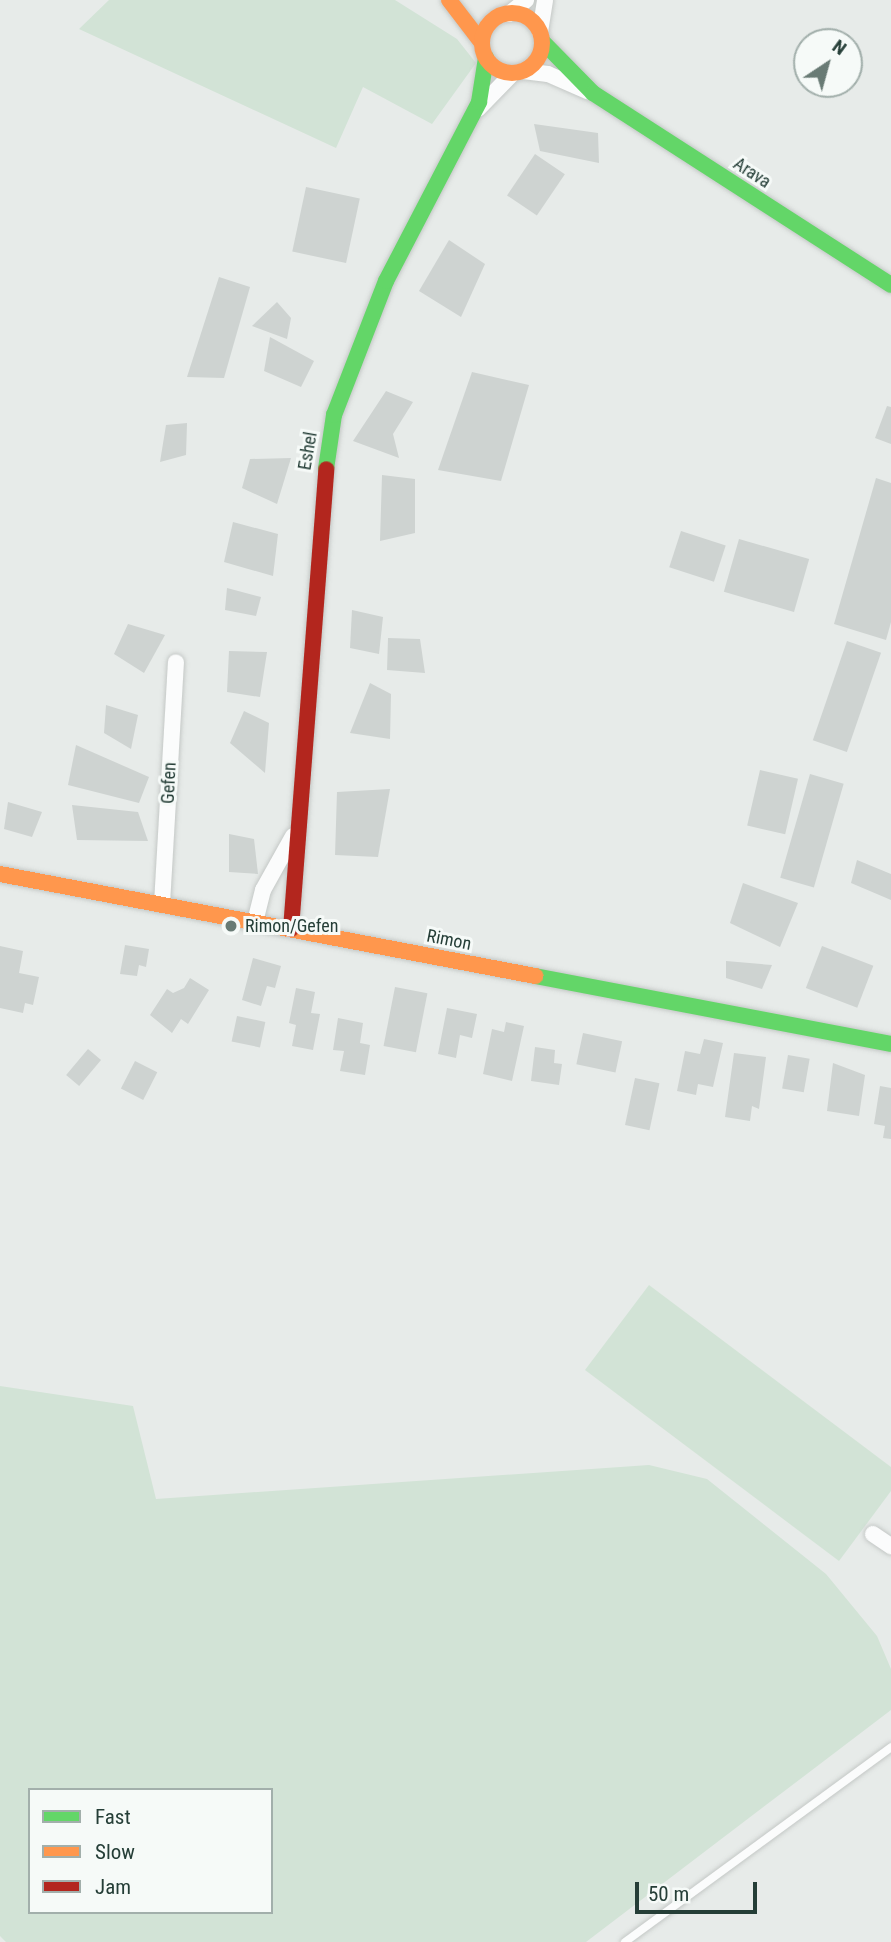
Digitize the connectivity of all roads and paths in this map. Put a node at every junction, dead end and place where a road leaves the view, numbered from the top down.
1 (449, 0) edge
2 (459, 0) edge
3 (526, 0) edge
4 (545, 0) edge
5 (507, 14) junction
6 (541, 36) junction
7 (484, 51) junction
8 (518, 72) junction
9 (593, 93) junction
10 (474, 115) junction
11 (891, 285) edge
12 (176, 662) dead end
13 (296, 824) junction
14 (0, 874) edge
15 (162, 904) junction
16 (255, 922) junction
17 (291, 929) junction
18 (891, 1044) edge
19 (873, 1534) dead end
20 (891, 1546) edge
21 (891, 1747) edge
22 (625, 1942) edge

1 - 7 street
2 - 5 street
3 - 5 street
4 - 6 street
5 - 6 street
5 - 7 street
6 - 8 street
6 - 9 street, Arava
7 - 8 street
7 - 10 street, Eshel
8 - 9 street, Arava
8 - 10 street, Eshel
9 - 11 street, Arava
10 - 13 street, Eshel
12 - 15 street, Gefen
13 - 16 street, Eshel
13 - 17 street, Eshel
14 - 15 street, Rimon
15 - 16 street, Rimon
16 - 17 street, Rimon
17 - 18 street, Rimon
19 - 20 street
21 - 22 lane

